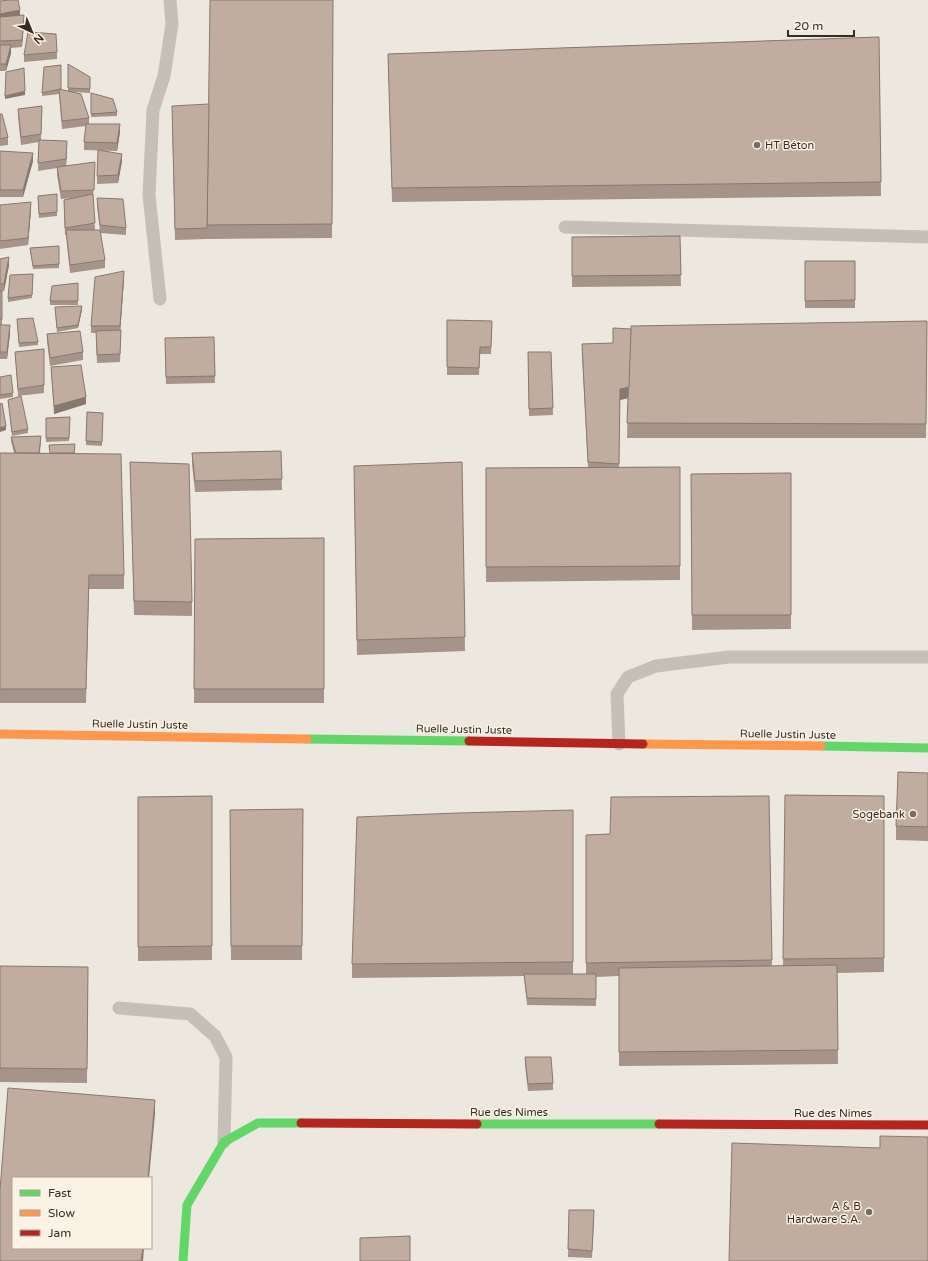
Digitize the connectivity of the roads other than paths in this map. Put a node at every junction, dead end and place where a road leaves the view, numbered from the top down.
1 (170, 0) edge
2 (565, 227) dead end
3 (928, 237) edge
4 (160, 299) dead end
5 (928, 657) edge
6 (0, 734) edge
7 (619, 744) junction
8 (928, 748) edge
9 (119, 1008) dead end
10 (928, 1125) edge
11 (224, 1142) junction
12 (183, 1261) edge

1 - 4 lane
2 - 3 lane
5 - 7 lane
6 - 7 street, Ruelle Justin Juste
7 - 8 street, Ruelle Justin Juste
9 - 11 lane
10 - 11 street, Rue des Nimes
11 - 12 street

